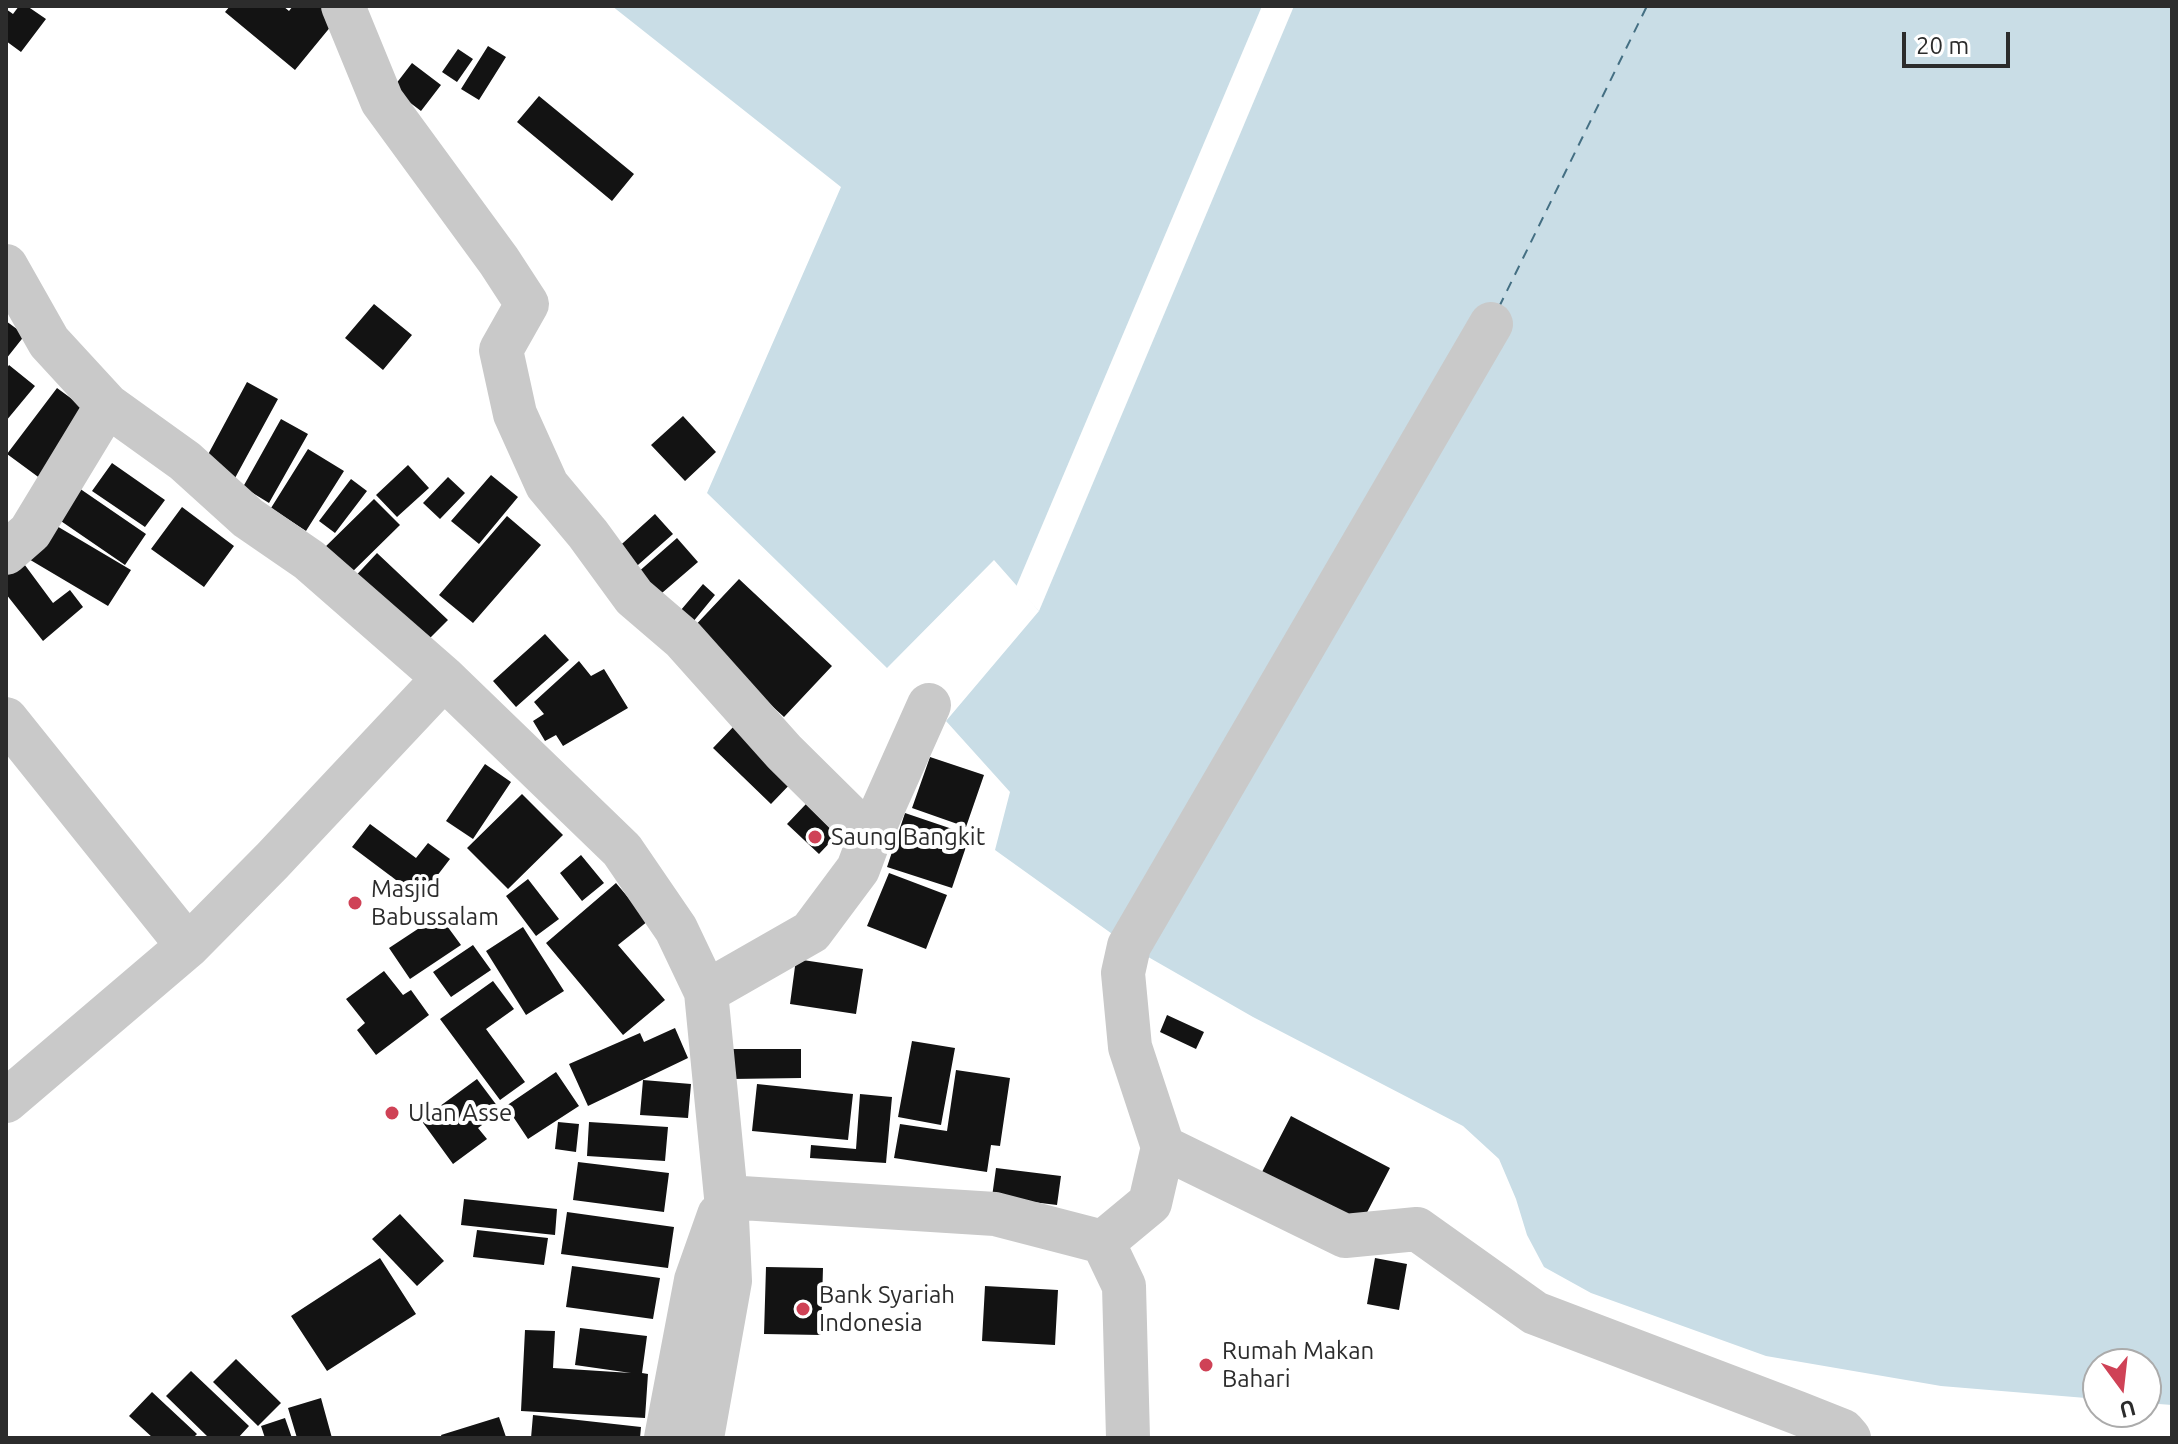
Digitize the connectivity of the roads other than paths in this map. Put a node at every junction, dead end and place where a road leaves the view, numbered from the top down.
1 (343, 6) edge
2 (6, 266) edge
3 (1491, 324) dead end
4 (107, 405) junction
5 (6, 553) edge
6 (444, 678) junction
7 (929, 705) dead end
8 (6, 719) edge
9 (870, 837) junction
10 (188, 946) junction
11 (706, 992) junction
12 (6, 1101) edge
13 (1163, 1147) junction
14 (726, 1197) junction
15 (1103, 1242) junction
16 (666, 1438) edge
17 (702, 1438) edge
18 (1128, 1438) edge
19 (1849, 1438) edge

1 - 9 street
2 - 4 street
3 - 13 street
4 - 5 street
4 - 6 street
6 - 10 street
6 - 11 street
7 - 9 street
8 - 10 street
9 - 11 street
10 - 12 street
11 - 14 street
13 - 15 street
13 - 19 street
14 - 15 street
14 - 16 street
14 - 17 street
15 - 18 street

